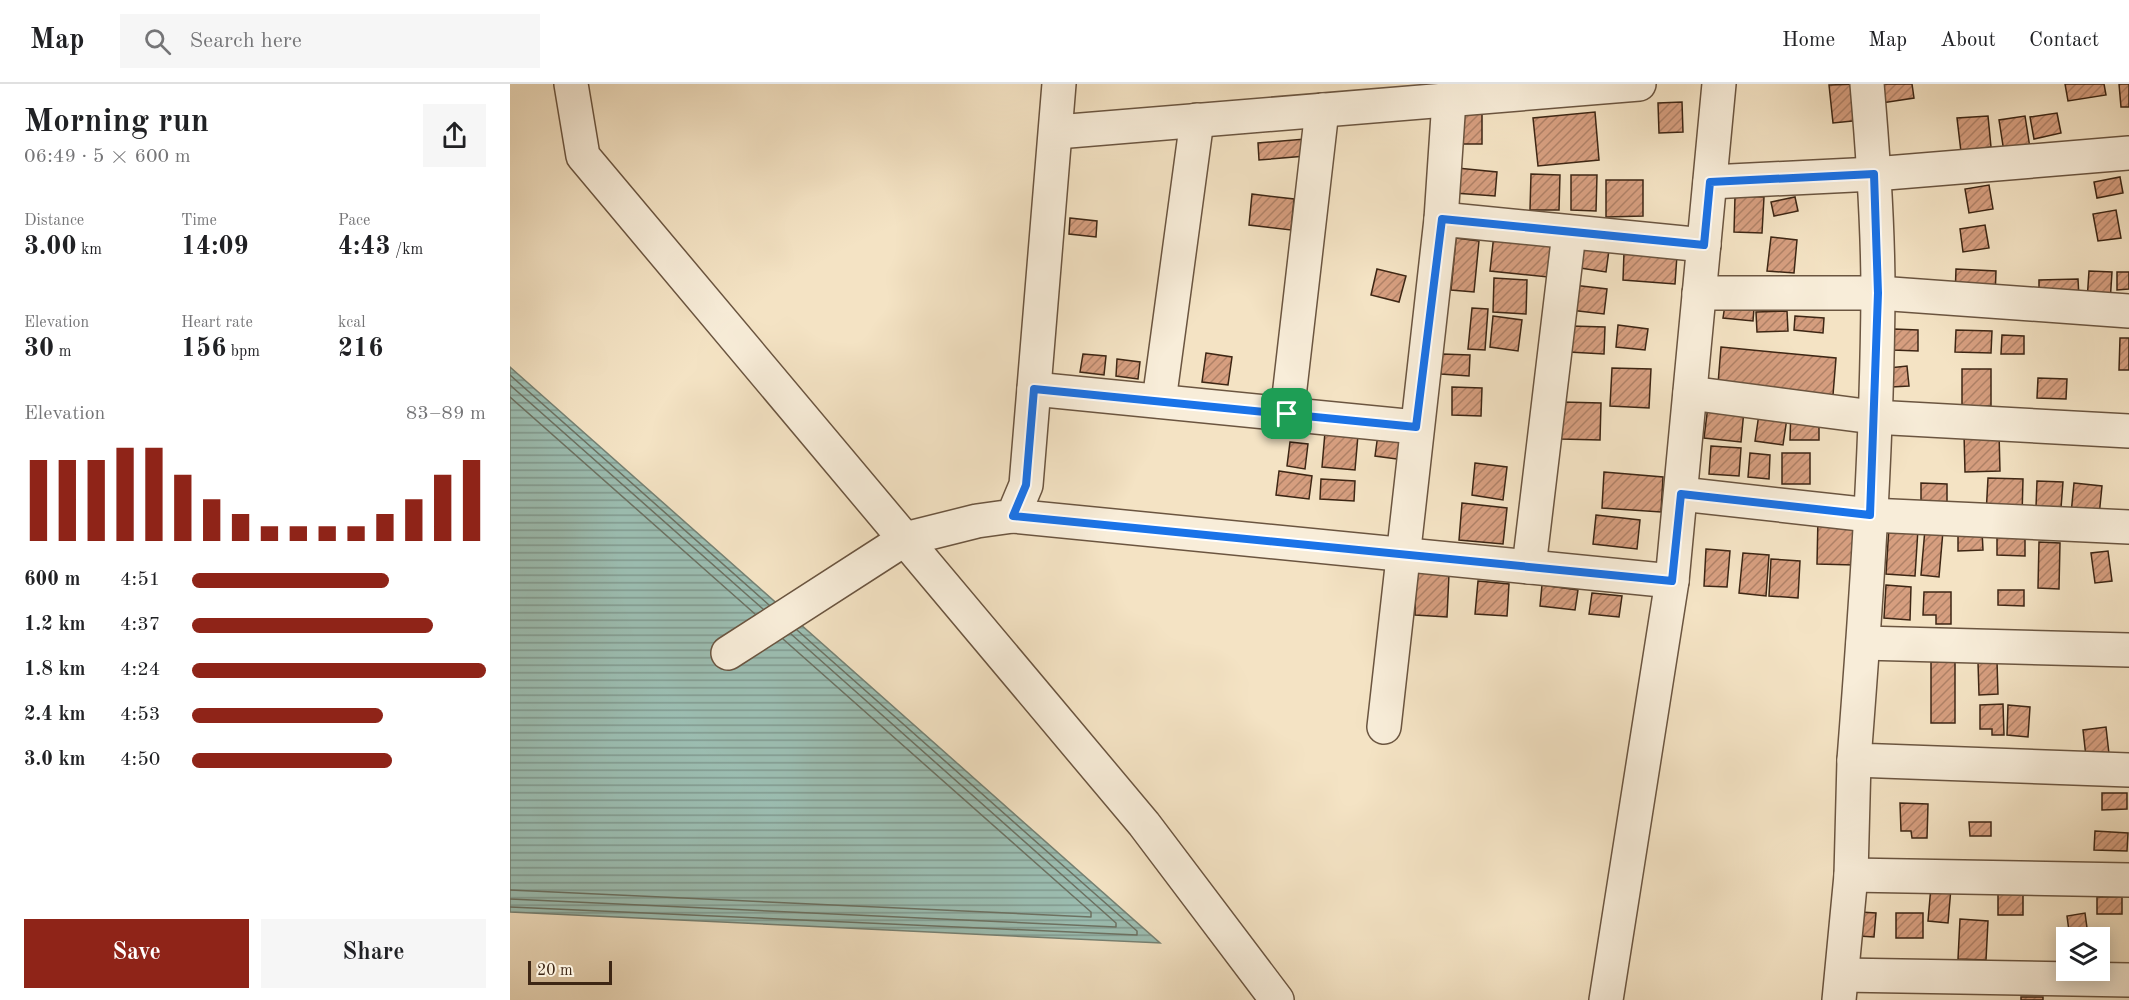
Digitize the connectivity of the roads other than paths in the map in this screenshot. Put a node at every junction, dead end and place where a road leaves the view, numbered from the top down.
1 (571, 84) edge
2 (1059, 84) edge
3 (1639, 84) edge
4 (1719, 84) edge
5 (1867, 84) edge
6 (1449, 100) junction
7 (1322, 110) junction
8 (1197, 120) junction
9 (1057, 132) junction
10 (2129, 153) edge
11 (1874, 174) junction
12 (1710, 182) junction
13 (1442, 219) junction
14 (1569, 233) junction
15 (1704, 245) junction
16 (1699, 293) junction
17 (1878, 293) junction
18 (2129, 311) edge
19 (1034, 389) junction
20 (1690, 393) junction
21 (1159, 401) junction
22 (1287, 414) junction
23 (1873, 417) junction
24 (1416, 427) junction
25 (2129, 431) edge
26 (1681, 494) junction
27 (1870, 515) junction
28 (1013, 516) junction
29 (2129, 526) edge
30 (905, 539) junction
31 (1403, 556) junction
32 (1529, 567) junction
33 (1672, 581) junction
34 (1863, 643) junction
35 (2129, 650) edge
36 (728, 653) dead end
37 (1384, 727) dead end
38 (1854, 760) junction
39 (2129, 770) edge
40 (1851, 875) junction
41 (2129, 880) edge
42 (2129, 980) edge
43 (1841, 988) edge
44 (1276, 1000) edge
45 (1606, 1000) edge

1 - 30 street
2 - 9 street
3 - 6 street
4 - 12 street
5 - 11 street
6 - 7 street
6 - 13 street
7 - 8 street
7 - 22 street
8 - 9 street
8 - 21 street
9 - 19 street
10 - 11 street
11 - 12 street
11 - 17 street
12 - 15 street
13 - 14 street
13 - 24 street
14 - 15 street
14 - 32 street
15 - 16 street
16 - 17 street
16 - 20 street
17 - 18 street
17 - 23 street
19 - 21 street
19 - 28 street
20 - 23 street
20 - 26 street
21 - 22 street
22 - 24 street
23 - 25 street
23 - 27 street
24 - 31 street
26 - 27 street
26 - 33 street
27 - 29 street
27 - 34 street
28 - 30 street
28 - 31 street
30 - 36 street
30 - 44 street
31 - 32 street
31 - 37 street
32 - 33 street
33 - 45 street
34 - 35 street
34 - 38 street
38 - 39 street
38 - 40 street
40 - 41 street
40 - 43 street
42 - 43 street

